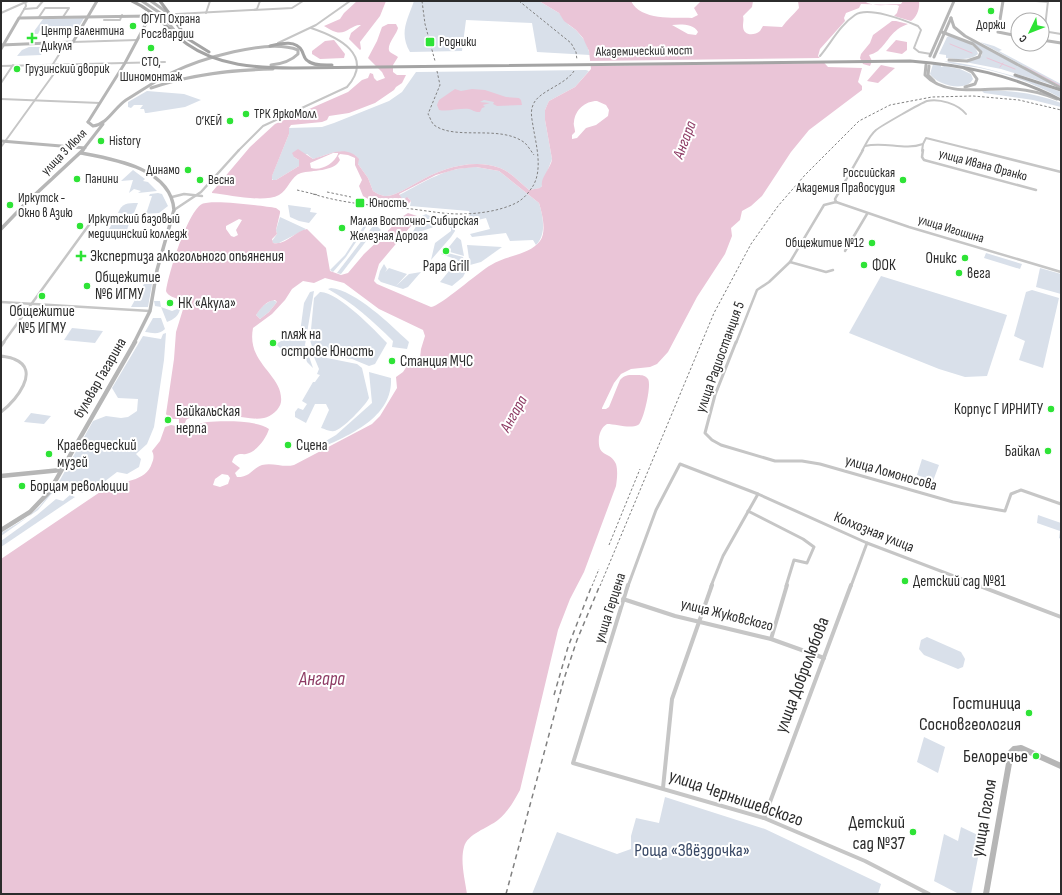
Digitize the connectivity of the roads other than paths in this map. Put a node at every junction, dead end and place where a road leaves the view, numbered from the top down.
1 (28, 1) edge
2 (43, 1) edge
3 (97, 1) edge
4 (132, 1) edge
5 (142, 1) edge
6 (151, 1) edge
7 (160, 1) edge
8 (210, 1) edge
9 (260, 1) edge
10 (303, 1) edge
11 (350, 1) edge
12 (954, 1) edge
13 (1003, 1) edge
14 (1036, 1) edge
15 (25, 2) edge
16 (1048, 2) edge
17 (24, 9) junction
18 (254, 10) junction
19 (1, 13) edge
20 (206, 13) junction
21 (176, 14) dead end
22 (122, 15) junction
23 (88, 16) junction
24 (170, 16) junction
25 (63, 17) junction
26 (19, 18) junction
27 (39, 18) junction
28 (951, 18) junction
29 (104, 20) dead end
30 (311, 28) junction
31 (944, 34) junction
32 (1010, 34) edge
33 (1061, 34) edge
34 (8, 36) junction
35 (12, 36) dead end
36 (179, 36) junction
37 (290, 39) junction
38 (137, 40) junction
39 (1050, 41) edge
40 (67, 42) junction
41 (73, 42) junction
42 (1061, 43) edge
43 (2, 45) edge
44 (295, 45) junction
45 (270, 46) junction
46 (1, 49) edge
47 (820, 56) dead end
48 (932, 56) joint
49 (165, 62) dead end
50 (946, 62) junction
51 (125, 63) junction
52 (53, 64) junction
53 (61, 64) junction
54 (13, 65) junction
55 (271, 65) junction
56 (332, 65) junction
57 (976, 65) dead end
58 (1, 66) edge
59 (344, 66) junction
60 (280, 68) junction
61 (1011, 74) dead end
62 (1, 83) edge
63 (1061, 89) edge
64 (138, 92) junction
65 (1, 99) edge
66 (1061, 100) edge
67 (36, 101) junction
68 (100, 103) junction
69 (966, 114) dead end
70 (105, 121) junction
71 (88, 122) junction
72 (96, 134) junction
73 (1, 141) edge
74 (6, 141) junction
75 (923, 144) junction
76 (865, 146) junction
77 (1, 147) edge
78 (85, 148) junction
79 (81, 153) junction
80 (1061, 172) edge
81 (1036, 190) dead end
82 (196, 196) junction
83 (202, 196) dead end
84 (172, 197) junction
85 (836, 202) junction
86 (174, 210) junction
87 (867, 214) junction
88 (94, 218) dead end
89 (1, 229) edge
90 (845, 251) dead end
91 (790, 262) junction
92 (833, 270) dead end
93 (1061, 272) edge
94 (1, 302) edge
95 (31, 304) junction
96 (150, 311) junction
97 (1, 346) edge
98 (1, 356) edge
99 (1, 412) edge
100 (705, 433) joint
101 (680, 464) joint
102 (61, 470) junction
103 (1, 476) edge
104 (758, 494) junction
105 (1061, 504) edge
106 (748, 511) junction
107 (1, 530) edge
108 (867, 542) junction
109 (623, 599) junction
110 (1061, 616) edge
111 (698, 621) junction
112 (771, 640) junction
113 (824, 658) junction
114 (573, 763) joint
115 (1061, 766) edge
116 (663, 788) junction
117 (764, 818) junction
118 (928, 894) edge
119 (986, 894) edge

1 - 15 street
2 - 17 street
3 - 23 main road
4 - 36 main road
5 - 36 main road
6 - 24 main road
7 - 24 main road
8 - 20 street
9 - 18 street
10 - 18 street
11 - 30 street
12 - 28 main road
12 - 31 main road
13 - 32 main road
14 - 16 street
15 - 17 street
15 - 19 street
16 - 33 street
17 - 26 street
18 - 20 street
20 - 21 street
22 - 23 main road
22 - 29 street
22 - 38 main road
23 - 25 main road
23 - 41 main road
24 - 55 main road
25 - 27 main road
25 - 27 street
26 - 27 main road
26 - 34 main road
28 - 31 main road
28 - 63 main road
30 - 37 street
30 - 82 street
31 - 48 main road
31 - 50 main road
34 - 35 street
34 - 43 main road
36 - 60 main road
37 - 44 street
37 - 45 street
38 - 41 street
38 - 51 main road
39 - 42 main road
40 - 41 main road
40 - 43 main road
40 - 52 street
43 - 46 main road
44 - 45 main road
44 - 56 main road
45 - 55 main road
45 - 64 main road
47 - 48 street
49 - 51 street
50 - 57 main road
50 - 59 main road, Академический мост
50 - 66 main road
50 - 66 main road
51 - 53 street
51 - 68 main road
52 - 53 street
52 - 54 street
53 - 67 street
54 - 58 street
54 - 62 street
55 - 56 main road
56 - 59 main road
59 - 60 main road
60 - 64 main road
61 - 63 main road
64 - 70 main road, улица 3 Июля
65 - 67 street
67 - 68 street
67 - 74 street
68 - 71 main road
69 - 76 street
70 - 71 main road
70 - 72 main road, улица 3 Июля
71 - 72 main road
72 - 78 main road, улица 3 Июля
73 - 74 main road
74 - 77 street
74 - 78 main road
75 - 76 street
75 - 80 street, улица Ивана Франко
75 - 81 street, улица Ивана Франко
76 - 85 street
78 - 79 main road, улица 3 Июля
79 - 84 main road
79 - 89 main road, улица 3 Июля
82 - 83 street
82 - 84 street
82 - 86 street
84 - 86 main road
85 - 87 street, улица Игошина
85 - 91 street
86 - 96 main road, бульвар Гагарина
87 - 90 street
87 - 93 street, улица Игошина
88 - 95 street
91 - 92 street
91 - 100 street, улица Радиостанция 5
94 - 95 street
95 - 96 street
95 - 97 street
96 - 102 main road, бульвар Гагарина
98 - 99 street
100 - 105 street, улица Ломоносова
101 - 104 street, Колхозная улица
101 - 109 street, улица Герцена
102 - 103 main road
102 - 107 main road, бульвар Гагарина
104 - 106 street
104 - 108 street, Колхозная улица
106 - 111 street
106 - 112 street
108 - 110 street, Колхозная улица
108 - 113 street, улица Добролюбова
109 - 111 street, улица Жуковского
109 - 114 street, улица Герцена
111 - 112 street, улица Жуковского
111 - 116 street
112 - 113 street, улица Жуковского
113 - 117 street, улица Добролюбова
114 - 116 street, улица Чернышевского
115 - 119 main road, улица Гоголя
116 - 117 street, улица Чернышевского
117 - 118 street, улица Чернышевского

